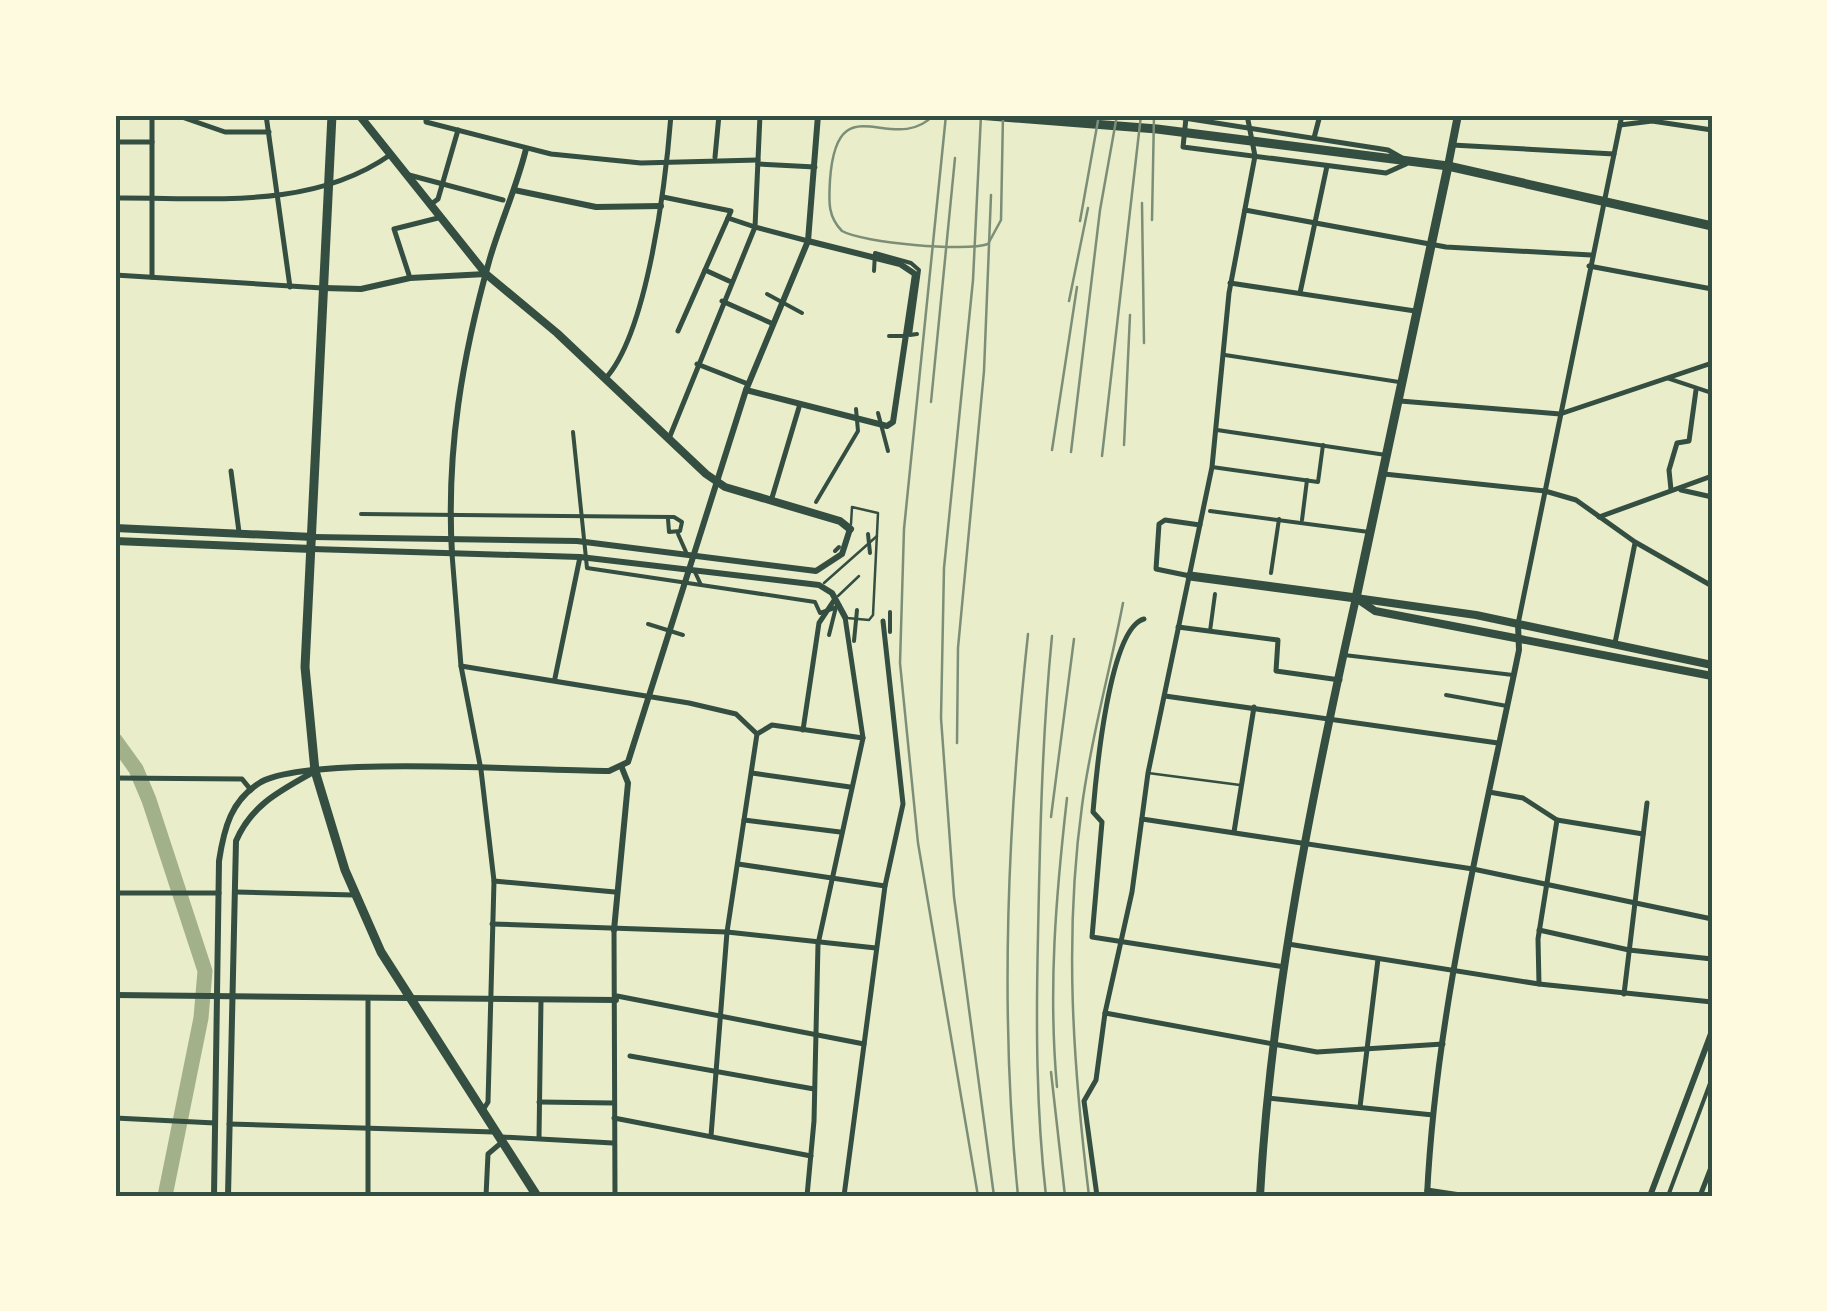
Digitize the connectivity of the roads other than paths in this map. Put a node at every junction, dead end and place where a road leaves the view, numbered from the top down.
1 (152, 115) edge
2 (176, 115) edge
3 (266, 115) edge
4 (332, 115) edge
5 (359, 115) edge
6 (426, 115) edge
7 (671, 115) edge
8 (719, 115) edge
9 (760, 115) edge
10 (818, 115) edge
11 (977, 115) edge
12 (1164, 115) edge
13 (1247, 115) edge
14 (1320, 115) edge
15 (1458, 115) edge
16 (1622, 115) edge
17 (1200, 117) edge
18 (1186, 118) junction
19 (1620, 125) junction
20 (1247, 128) junction
21 (458, 130) junction
22 (1712, 130) edge
23 (269, 132) junction
24 (1314, 138) junction
25 (115, 142) edge
26 (152, 142) junction
27 (1452, 145) junction
28 (526, 149) junction
29 (1614, 154) junction
30 (390, 155) junction
31 (1255, 156) junction
32 (715, 158) junction
33 (668, 160) junction
34 (758, 162) junction
35 (1409, 162) junction
36 (1327, 166) junction
37 (1448, 166) junction
38 (816, 167) junction
39 (406, 174) junction
40 (329, 183) junction
41 (444, 183) junction
42 (514, 190) junction
43 (663, 197) junction
44 (115, 198) edge
45 (152, 198) junction
46 (277, 198) junction
47 (502, 200) dead end
48 (1603, 202) junction
49 (430, 205) junction
50 (660, 206) junction
51 (1245, 210) junction
52 (440, 217) junction
53 (728, 218) junction
54 (1316, 223) junction
55 (1712, 226) edge
56 (755, 227) junction
57 (808, 241) junction
58 (1432, 245) junction
59 (1591, 255) junction
60 (1589, 266) junction
61 (705, 270) junction
62 (874, 272) dead end
63 (486, 274) junction
64 (115, 275) edge
65 (152, 278) junction
66 (410, 278) junction
67 (731, 282) junction
68 (1230, 282) junction
69 (290, 287) junction
70 (324, 288) junction
71 (1712, 289) edge
72 (1300, 293) junction
73 (768, 294) dead end
74 (722, 301) junction
75 (1418, 312) junction
76 (802, 313) dead end
77 (772, 323) junction
78 (678, 331) dead end
79 (889, 336) dead end
80 (1226, 355) junction
81 (697, 364) junction
82 (1712, 364) edge
83 (1667, 378) junction
84 (605, 379) junction
85 (1404, 383) junction
86 (747, 387) junction
87 (1696, 390) junction
88 (1712, 393) edge
89 (1400, 401) junction
90 (800, 404) junction
91 (856, 409) dead end
92 (878, 413) dead end
93 (1560, 414) junction
94 (1217, 430) junction
95 (573, 432) dead end
96 (670, 436) junction
97 (1324, 445) junction
98 (888, 451) dead end
99 (1388, 456) junction
100 (1212, 467) junction
101 (231, 471) dead end
102 (1384, 474) junction
103 (832, 475) junction
104 (1712, 476) edge
105 (840, 480) dead end
106 (1307, 480) junction
107 (721, 485) junction
108 (1545, 490) junction
109 (1675, 490) junction
110 (1712, 497) edge
111 (770, 501) junction
112 (816, 502) dead end
113 (1210, 511) dead end
114 (361, 514) dead end
115 (582, 517) junction
116 (1599, 517) junction
117 (1279, 519) junction
118 (668, 520) junction
119 (1302, 522) junction
120 (1200, 525) junction
121 (115, 528) edge
122 (850, 529) junction
123 (1371, 532) junction
124 (240, 533) junction
125 (678, 534) junction
126 (878, 535) junction
127 (313, 536) junction
128 (870, 537) dead end
129 (452, 539) junction
130 (115, 541) edge
131 (1635, 542) junction
132 (312, 549) junction
133 (870, 553) dead end
134 (452, 554) junction
135 (693, 554) junction
136 (580, 557) junction
137 (688, 569) junction
138 (1271, 572) dead end
139 (859, 576) dead end
140 (1190, 576) junction
141 (701, 585) junction
142 (819, 585) junction
143 (1712, 586) edge
144 (1214, 594) dead end
145 (1356, 598) junction
146 (837, 604) junction
147 (856, 610) dead end
148 (890, 612) dead end
149 (846, 618) junction
150 (1144, 619) dead end
151 (883, 621) dead end
152 (648, 624) dead end
153 (1518, 624) junction
154 (1179, 625) junction
155 (1210, 631) junction
156 (890, 632) dead end
157 (829, 634) dead end
158 (683, 635) dead end
159 (1516, 637) junction
160 (854, 641) dead end
161 (1615, 644) junction
162 (1344, 656) junction
163 (1712, 665) edge
164 (460, 666) junction
165 (1514, 675) junction
166 (1712, 676) edge
167 (556, 678) junction
168 (1340, 680) junction
169 (1446, 695) dead end
170 (650, 696) junction
171 (1165, 696) junction
172 (1507, 706) junction
173 (1254, 707) junction
174 (1332, 718) junction
175 (804, 730) junction
176 (757, 734) junction
177 (863, 738) junction
178 (1499, 743) junction
179 (622, 768) junction
180 (481, 770) junction
181 (315, 771) junction
182 (752, 773) junction
183 (1148, 773) junction
184 (115, 778) edge
185 (1241, 786) junction
186 (850, 787) junction
187 (250, 790) junction
188 (1489, 792) junction
189 (1647, 803) dead end
190 (1142, 819) junction
191 (744, 820) junction
192 (1557, 820) junction
193 (840, 832) junction
194 (1234, 832) junction
195 (1643, 834) junction
196 (1307, 841) junction
197 (738, 864) junction
198 (1473, 868) junction
199 (832, 877) junction
200 (494, 881) junction
201 (1545, 885) junction
202 (885, 886) junction
203 (232, 892) junction
204 (616, 892) junction
205 (115, 893) edge
206 (219, 893) junction
207 (354, 895) junction
208 (1633, 905) junction
209 (1712, 919) edge
210 (492, 924) junction
211 (614, 930) junction
212 (1539, 930) junction
213 (727, 932) junction
214 (1122, 942) junction
215 (818, 944) junction
216 (1288, 944) junction
217 (876, 948) junction
218 (1628, 950) junction
219 (1378, 959) junction
220 (1712, 959) edge
221 (1285, 967) junction
222 (1454, 972) junction
223 (1539, 984) junction
224 (1624, 994) junction
225 (115, 995) edge
226 (230, 996) junction
227 (212, 997) junction
228 (616, 998) junction
229 (493, 1000) junction
230 (540, 1000) junction
231 (368, 1001) junction
232 (409, 1001) junction
233 (1712, 1002) edge
234 (1105, 1014) junction
235 (719, 1015) junction
236 (1712, 1031) edge
237 (817, 1038) junction
238 (864, 1044) junction
239 (1443, 1044) junction
240 (1273, 1046) junction
241 (1366, 1050) junction
242 (630, 1056) dead end
243 (715, 1072) junction
244 (1712, 1078) edge
245 (814, 1089) junction
246 (1267, 1098) junction
247 (539, 1102) junction
248 (614, 1104) junction
249 (1360, 1107) junction
250 (482, 1112) junction
251 (1433, 1114) junction
252 (115, 1118) edge
253 (614, 1118) junction
254 (215, 1123) junction
255 (229, 1124) junction
256 (368, 1129) junction
257 (711, 1136) junction
258 (498, 1138) junction
259 (539, 1138) junction
260 (613, 1143) junction
261 (811, 1156) junction
262 (1712, 1165) edge
263 (1427, 1193) edge
264 (214, 1196) edge
265 (228, 1196) edge
266 (368, 1196) edge
267 (486, 1196) edge
268 (537, 1196) edge
269 (615, 1196) edge
270 (806, 1196) edge
271 (844, 1196) edge
272 (1097, 1196) edge
273 (1260, 1196) edge
274 (1467, 1196) edge
275 (1650, 1196) edge
276 (1668, 1196) edge
277 (1700, 1196) edge

1 - 26 street
2 - 23 street
3 - 23 street
4 - 40 main road
5 - 30 main road
6 - 21 street
7 - 33 street
8 - 32 street
9 - 34 street
10 - 38 street
11 - 35 main road
12 - 18 street
13 - 20 street
14 - 24 street
15 - 27 main road
16 - 19 street
17 - 18 street
17 - 20 street
18 - 31 street
19 - 22 street
19 - 29 street
20 - 24 street
20 - 31 street
21 - 28 street
21 - 41 street
23 - 46 street
24 - 35 street
25 - 26 street
26 - 45 street
27 - 29 street
27 - 37 main road
28 - 33 street
28 - 42 street
29 - 48 street
30 - 39 main road
30 - 40 street
31 - 36 street
31 - 51 street
32 - 33 street
32 - 34 street
33 - 43 street
34 - 38 street
34 - 56 street
35 - 36 street
35 - 37 main road
36 - 54 street
37 - 48 main road
37 - 58 main road
38 - 57 street
39 - 41 street
39 - 49 main road
40 - 46 street
40 - 70 main road
41 - 47 street
41 - 49 street
42 - 50 street
42 - 63 street
43 - 50 street
43 - 53 street
44 - 45 street
45 - 46 street
45 - 65 street
46 - 69 street
48 - 55 main road
48 - 59 street
49 - 52 main road
50 - 84 street
51 - 54 street
51 - 68 street
52 - 63 main road
52 - 66 street
53 - 56 street
53 - 61 street
54 - 58 street
54 - 72 street
56 - 57 street
56 - 67 street
57 - 77 street
57 - 90 street
58 - 59 street
58 - 75 main road
59 - 60 street
60 - 71 street
60 - 93 street
61 - 67 street
61 - 78 street
62 - 79 street
63 - 66 street
63 - 84 main road
63 - 129 street
64 - 65 street
65 - 69 street
66 - 70 street
67 - 74 street
68 - 72 street
68 - 80 street
69 - 70 street
70 - 127 main road
72 - 75 street
73 - 76 street
74 - 77 street
74 - 81 street
75 - 85 main road
77 - 86 street
80 - 85 street
80 - 94 street
81 - 86 street
81 - 96 street
82 - 83 street
83 - 87 street
83 - 93 street
84 - 96 main road
85 - 89 main road
86 - 90 street
86 - 107 street
87 - 88 street
87 - 109 street
89 - 93 street
89 - 99 main road
90 - 111 street
91 - 103 street
92 - 98 street
93 - 108 street
94 - 97 street
94 - 100 street
95 - 115 street
96 - 107 main road
97 - 99 street
97 - 106 street
99 - 102 main road
100 - 106 street
100 - 120 street
101 - 124 street
102 - 108 street
102 - 123 main road
103 - 105 street
103 - 112 street
104 - 109 street
106 - 119 street
107 - 111 main road
107 - 135 street
108 - 116 street
108 - 153 street
109 - 110 street
109 - 116 street
111 - 122 main road
113 - 117 street
114 - 115 street
115 - 118 street
115 - 141 street
116 - 131 street
117 - 119 street
117 - 138 street
118 - 125 street
118 - 125 street
119 - 123 street
120 - 140 street
120 - 140 street
121 - 124 main road
122 - 126 lane
122 - 135 street
123 - 145 main road
124 - 127 main road
125 - 141 street
126 - 142 lane
126 - 149 lane
127 - 129 street
127 - 132 main road
128 - 133 street
129 - 134 street
129 - 135 street
130 - 132 main road
131 - 143 street
131 - 161 street
132 - 134 street
132 - 181 main road
134 - 136 street
134 - 164 street
135 - 137 street
136 - 137 street
136 - 167 street
137 - 142 street
137 - 170 street
139 - 146 lane
140 - 145 main road
140 - 154 street
141 - 146 street
142 - 146 street
144 - 155 street
145 - 153 main road
145 - 159 main road
145 - 162 main road
146 - 149 street
146 - 157 street
146 - 175 street
147 - 160 street
148 - 156 street
149 - 177 street
150 - 214 street
151 - 202 street
152 - 158 street
153 - 159 street
153 - 161 main road
154 - 155 street
154 - 171 street
155 - 168 street
159 - 165 street
159 - 166 main road
161 - 163 main road
162 - 165 street
162 - 168 main road
164 - 167 street
164 - 180 street
165 - 172 street
167 - 170 street
168 - 174 main road
169 - 172 street
170 - 176 street
170 - 179 street
171 - 173 street
171 - 183 street
172 - 178 street
173 - 174 street
173 - 185 street
174 - 178 street
174 - 196 main road
175 - 176 street
175 - 177 street
176 - 182 street
177 - 186 street
178 - 188 street
179 - 180 street
179 - 204 street
180 - 181 street
180 - 200 street
181 - 187 street
181 - 203 street
181 - 207 main road
182 - 186 street
182 - 191 street
183 - 185 lane
183 - 190 street
184 - 187 street
185 - 194 street
186 - 193 street
187 - 206 street
188 - 192 street
188 - 198 street
189 - 195 street
190 - 194 street
190 - 214 street
191 - 193 street
191 - 197 street
192 - 195 street
192 - 201 street
193 - 199 street
194 - 196 street
195 - 208 street
196 - 198 street
196 - 216 main road
197 - 199 street
197 - 213 street
198 - 201 street
198 - 222 street
199 - 202 street
199 - 215 street
200 - 204 street
200 - 210 street
201 - 208 street
201 - 212 street
202 - 217 street
203 - 207 street
203 - 226 street
204 - 211 street
205 - 206 street
206 - 227 street
207 - 232 main road
208 - 209 street
208 - 218 street
210 - 211 street
210 - 229 street
211 - 213 street
211 - 228 street
212 - 218 street
212 - 223 street
213 - 215 street
213 - 235 street
214 - 221 street
214 - 234 street
215 - 217 street
215 - 237 street
216 - 219 street
216 - 221 main road
217 - 238 street
218 - 220 street
218 - 224 street
219 - 222 street
219 - 241 street
221 - 240 main road
222 - 223 street
222 - 239 street
223 - 224 street
224 - 233 street
225 - 227 street
226 - 227 street
226 - 231 street
226 - 255 street
227 - 254 street
228 - 230 street
228 - 235 street
228 - 248 street
229 - 230 street
229 - 232 street
229 - 250 street
230 - 247 street
231 - 232 street
231 - 256 street
232 - 250 main road
234 - 240 street
234 - 272 street
235 - 237 street
235 - 243 street
236 - 275 street
237 - 238 street
237 - 245 street
238 - 271 street
239 - 241 street
239 - 251 street
240 - 241 street
240 - 246 main road
241 - 249 street
242 - 243 street
243 - 245 street
243 - 257 street
244 - 276 street
245 - 261 street
246 - 249 street
246 - 273 main road
247 - 248 street
247 - 259 street
248 - 253 street
249 - 251 street
250 - 258 main road
251 - 263 street
252 - 254 street
253 - 257 street
253 - 260 street
254 - 264 street
255 - 256 street
255 - 265 street
256 - 258 street
256 - 266 street
257 - 261 street
258 - 259 street
258 - 267 street
258 - 268 main road
259 - 260 street
260 - 269 street
261 - 270 street
262 - 277 street
263 - 274 street

